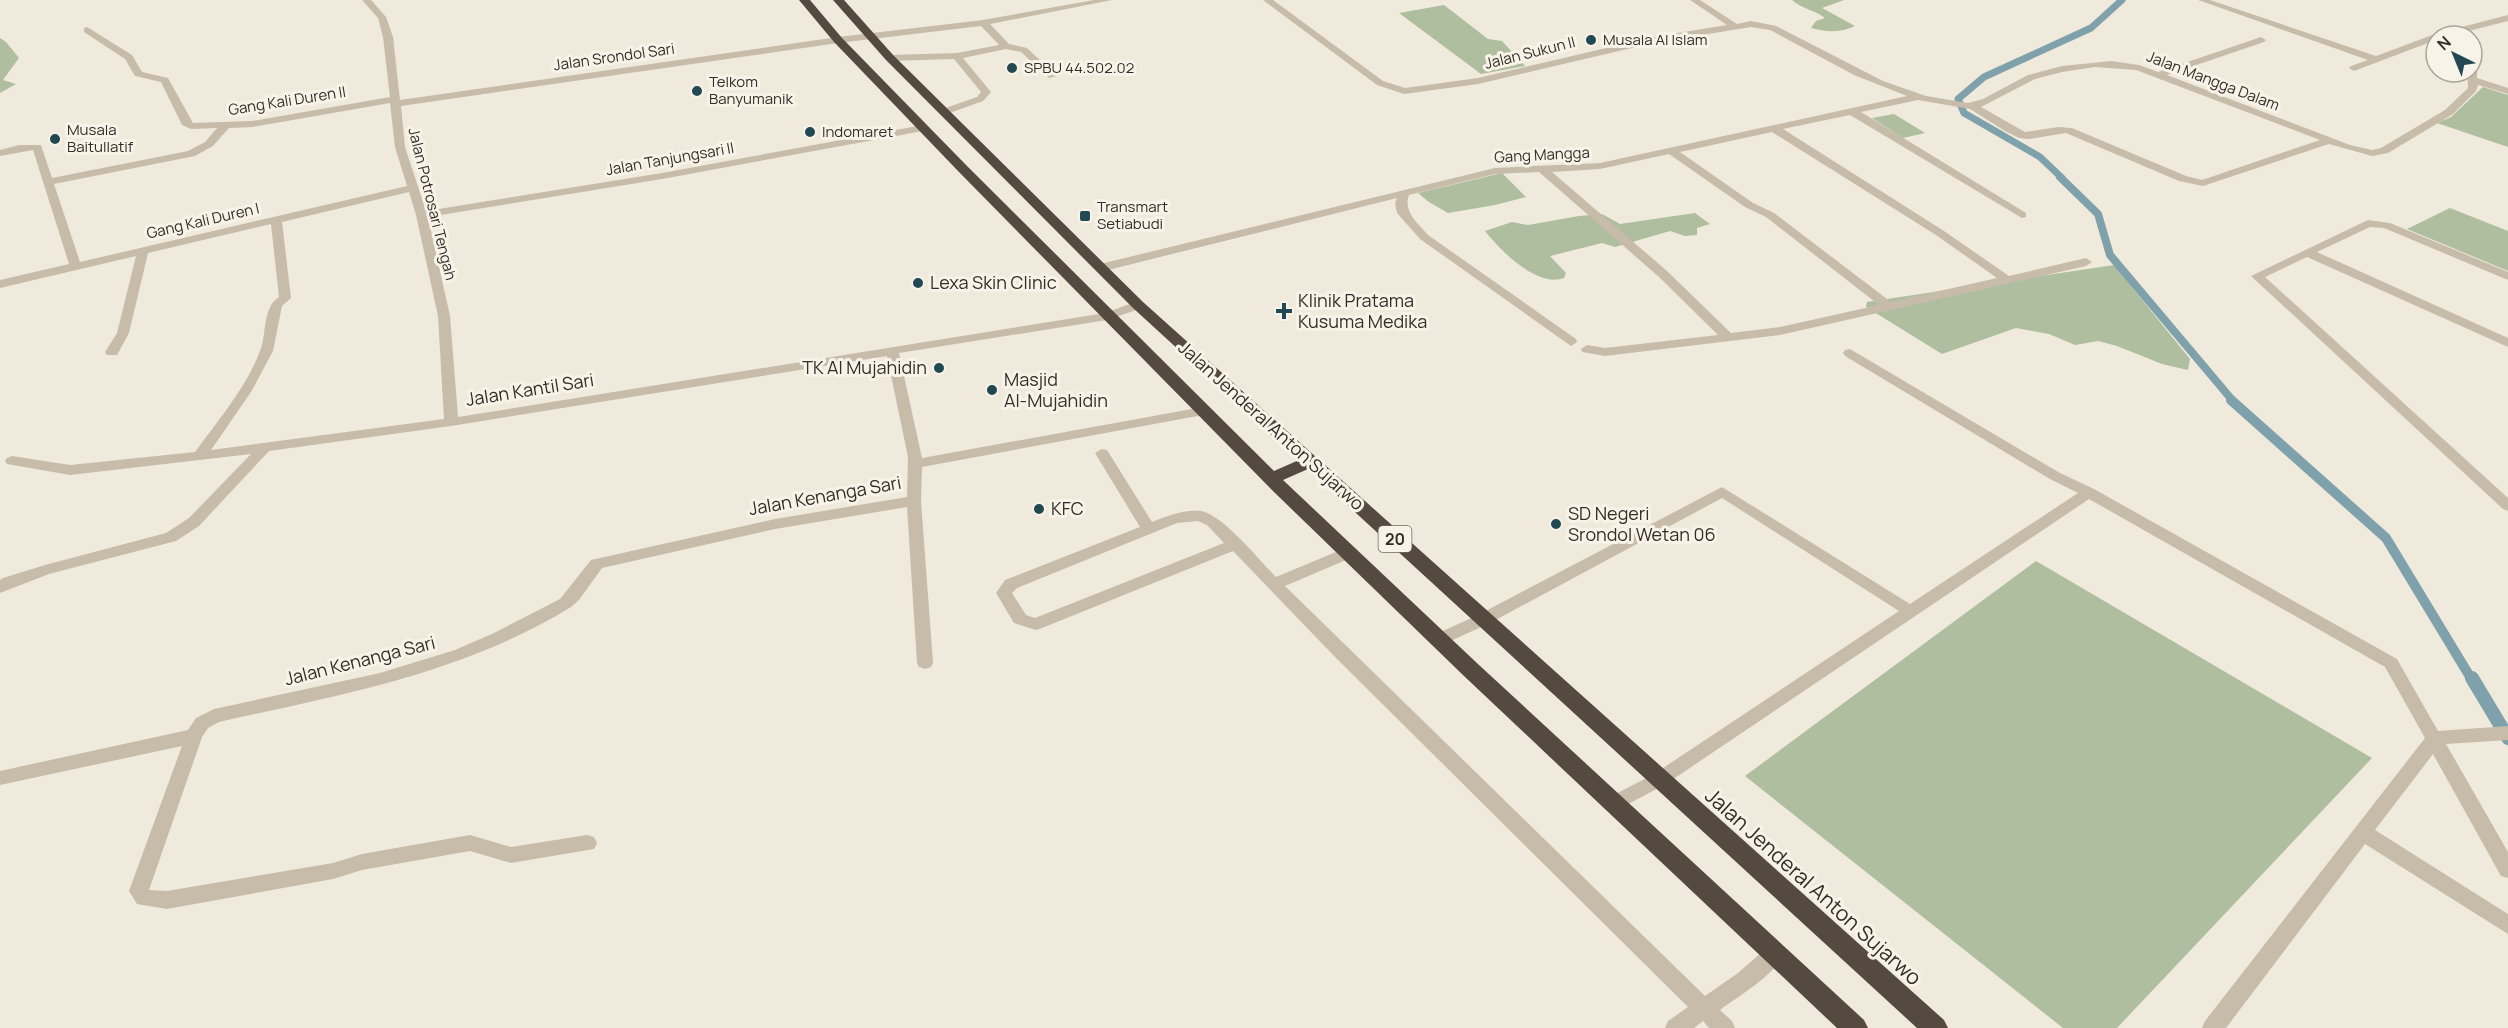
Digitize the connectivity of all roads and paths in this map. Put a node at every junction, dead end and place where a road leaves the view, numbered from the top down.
1 (366, 0) edge
2 (804, 0) edge
3 (838, 0) edge
4 (1108, 0) edge
5 (1268, 0) edge
6 (1694, 0) edge
7 (2202, 0) edge
8 (1088, 2) edge
9 (2508, 18) edge
10 (983, 23) junction
11 (2484, 25) edge
12 (1734, 26) junction
13 (87, 30) dead end
14 (870, 36) junction
15 (838, 40) junction
16 (2261, 40) dead end
17 (2424, 42) edge
18 (1006, 46) junction
19 (957, 56) junction
20 (890, 58) junction
21 (2375, 59) junction
22 (2354, 68) dead end
23 (2158, 75) junction
24 (1052, 76) dead end
25 (2484, 83) edge
26 (2473, 84) edge
27 (2508, 91) edge
28 (1918, 98) junction
29 (394, 102) junction
30 (1970, 106) junction
31 (944, 112) junction
32 (1853, 112) junction
33 (225, 126) junction
34 (923, 128) junction
35 (1775, 129) junction
36 (2328, 141) junction
37 (1672, 151) junction
38 (0, 153) edge
39 (1541, 168) junction
40 (48, 182) junction
41 (413, 188) junction
42 (1404, 195) junction
43 (422, 215) junction
44 (2022, 216) dead end
45 (276, 220) junction
46 (143, 250) junction
47 (2307, 252) junction
48 (2086, 262) dead end
49 (75, 265) junction
50 (1100, 268) junction
51 (2508, 276) edge
52 (2007, 280) junction
53 (0, 284) edge
54 (1138, 305) junction
55 (1890, 307) junction
56 (1107, 316) junction
57 (1729, 338) junction
58 (1571, 342) dead end
59 (2508, 342) edge
60 (1587, 349) dead end
61 (892, 350) junction
62 (112, 352) dead end
63 (1850, 353) dead end
64 (1203, 411) junction
65 (451, 422) junction
66 (266, 446) junction
67 (1102, 453) dead end
68 (200, 456) junction
69 (12, 461) dead end
70 (1310, 462) junction
71 (916, 464) junction
72 (1272, 478) junction
73 (2089, 492) junction
74 (914, 501) junction
75 (2508, 506) edge
76 (1148, 528) junction
77 (1236, 544) junction
78 (1348, 553) junction
79 (1273, 585) junction
80 (0, 587) edge
81 (1910, 611) junction
82 (1484, 619) junction
83 (1440, 639) junction
84 (925, 663) dead end
85 (2508, 733) edge
86 (194, 736) junction
87 (2436, 738) junction
88 (0, 778) edge
89 (1660, 779) junction
90 (1615, 803) junction
91 (2364, 833) junction
92 (587, 843) dead end
93 (2508, 870) edge
94 (2508, 925) edge
95 (1775, 953) junction
96 (1703, 1009) junction
97 (1676, 1028) edge
98 (1724, 1028) edge
99 (1855, 1028) edge
100 (1935, 1028) edge
101 (2212, 1028) edge

1 - 29 street, Jalan Potrosari Tengah
2 - 15 highway, 20
3 - 14 highway, 20
4 - 8 street, Jalan Srondol Sari
5 - 12 street, Jalan Sukun II
6 - 12 street
7 - 21 street
8 - 10 street, Jalan Srondol Sari
9 - 11 street
10 - 14 street, Jalan Srondol Sari
10 - 18 street
12 - 28 street, Jalan Sukun II
13 - 33 street, Gang Kali Duren II
14 - 15 street, Jalan Srondol Sari
14 - 20 highway, Jalan Jenderal Anton Sujarwo / 20
15 - 29 street, Jalan Srondol Sari
15 - 34 highway, Jalan Jenderal Anton Sujarwo / 20
16 - 23 street
17 - 21 street
18 - 19 street
18 - 24 street
19 - 20 street
19 - 31 street
20 - 31 highway, Jalan Jenderal Anton Sujarwo / 20
21 - 22 street
23 - 30 street, Jalan Mangga Dalam
23 - 36 street, Jalan Mangga Dalam
25 - 27 street
26 - 36 street, Jalan Mangga Dalam
28 - 30 street
28 - 32 street, Gang Mangga
29 - 33 street, Gang Kali Duren II
29 - 41 street, Jalan Potrosari Tengah
30 - 36 street
31 - 50 highway, Jalan Jenderal Anton Sujarwo / 20
32 - 35 street, Gang Mangga
32 - 44 street
33 - 40 street
34 - 43 street, Jalan Tanjungsari II
34 - 56 highway, Jalan Jenderal Anton Sujarwo / 20
35 - 37 street, Gang Mangga
35 - 52 street
37 - 39 street, Gang Mangga
37 - 55 street
38 - 40 street
39 - 42 street, Gang Mangga
39 - 57 street
40 - 49 street
41 - 43 street, Jalan Potrosari Tengah
41 - 45 street, Gang Kali Duren I
42 - 50 street, Gang Mangga
42 - 58 street
43 - 65 street, Jalan Potrosari Tengah
45 - 46 street, Gang Kali Duren I
45 - 68 street
46 - 49 street, Gang Kali Duren I
46 - 62 street
47 - 51 street
47 - 59 street
47 - 75 street
48 - 52 street
49 - 53 street, Gang Kali Duren I
50 - 54 highway, Jalan Jenderal Anton Sujarwo / 20
52 - 55 street
54 - 56 street
54 - 70 highway, Jalan Jenderal Anton Sujarwo / 20
55 - 57 street
56 - 61 street, Jalan Kantil Sari
56 - 64 highway, Jalan Jenderal Anton Sujarwo / 20
57 - 60 street
61 - 65 street, Jalan Kantil Sari
61 - 71 street, Jalan Kenanga Sari
63 - 73 street
64 - 71 street
64 - 72 highway, Jalan Jenderal Anton Sujarwo / 20
65 - 66 street, Jalan Kantil Sari
66 - 68 street, Jalan Kantil Sari
66 - 80 street
67 - 76 street
68 - 69 street, Jalan Kantil Sari
70 - 72 highway
70 - 82 highway, Jalan Jenderal Anton Sujarwo / 20
71 - 74 street, Jalan Kenanga Sari
72 - 78 highway, Jalan Jenderal Anton Sujarwo / 20
73 - 81 street
73 - 87 street
74 - 84 street
74 - 86 street, Jalan Kenanga Sari
76 - 77 street
76 - 77 street
77 - 79 street
78 - 79 street
78 - 83 highway, Jalan Jenderal Anton Sujarwo / 20
79 - 96 street
81 - 82 street
81 - 89 street
82 - 83 street
82 - 89 highway, Jalan Jenderal Anton Sujarwo / 20
83 - 90 highway, Jalan Jenderal Anton Sujarwo / 20
85 - 87 street
86 - 88 street
86 - 92 street
87 - 91 street
87 - 93 street
89 - 90 street
89 - 100 highway, Jalan Jenderal Anton Sujarwo / 20
90 - 95 highway, Jalan Jenderal Anton Sujarwo / 20
91 - 94 street
91 - 101 street
95 - 96 street
95 - 99 highway, Jalan Jenderal Anton Sujarwo / 20
96 - 97 street
96 - 98 street

